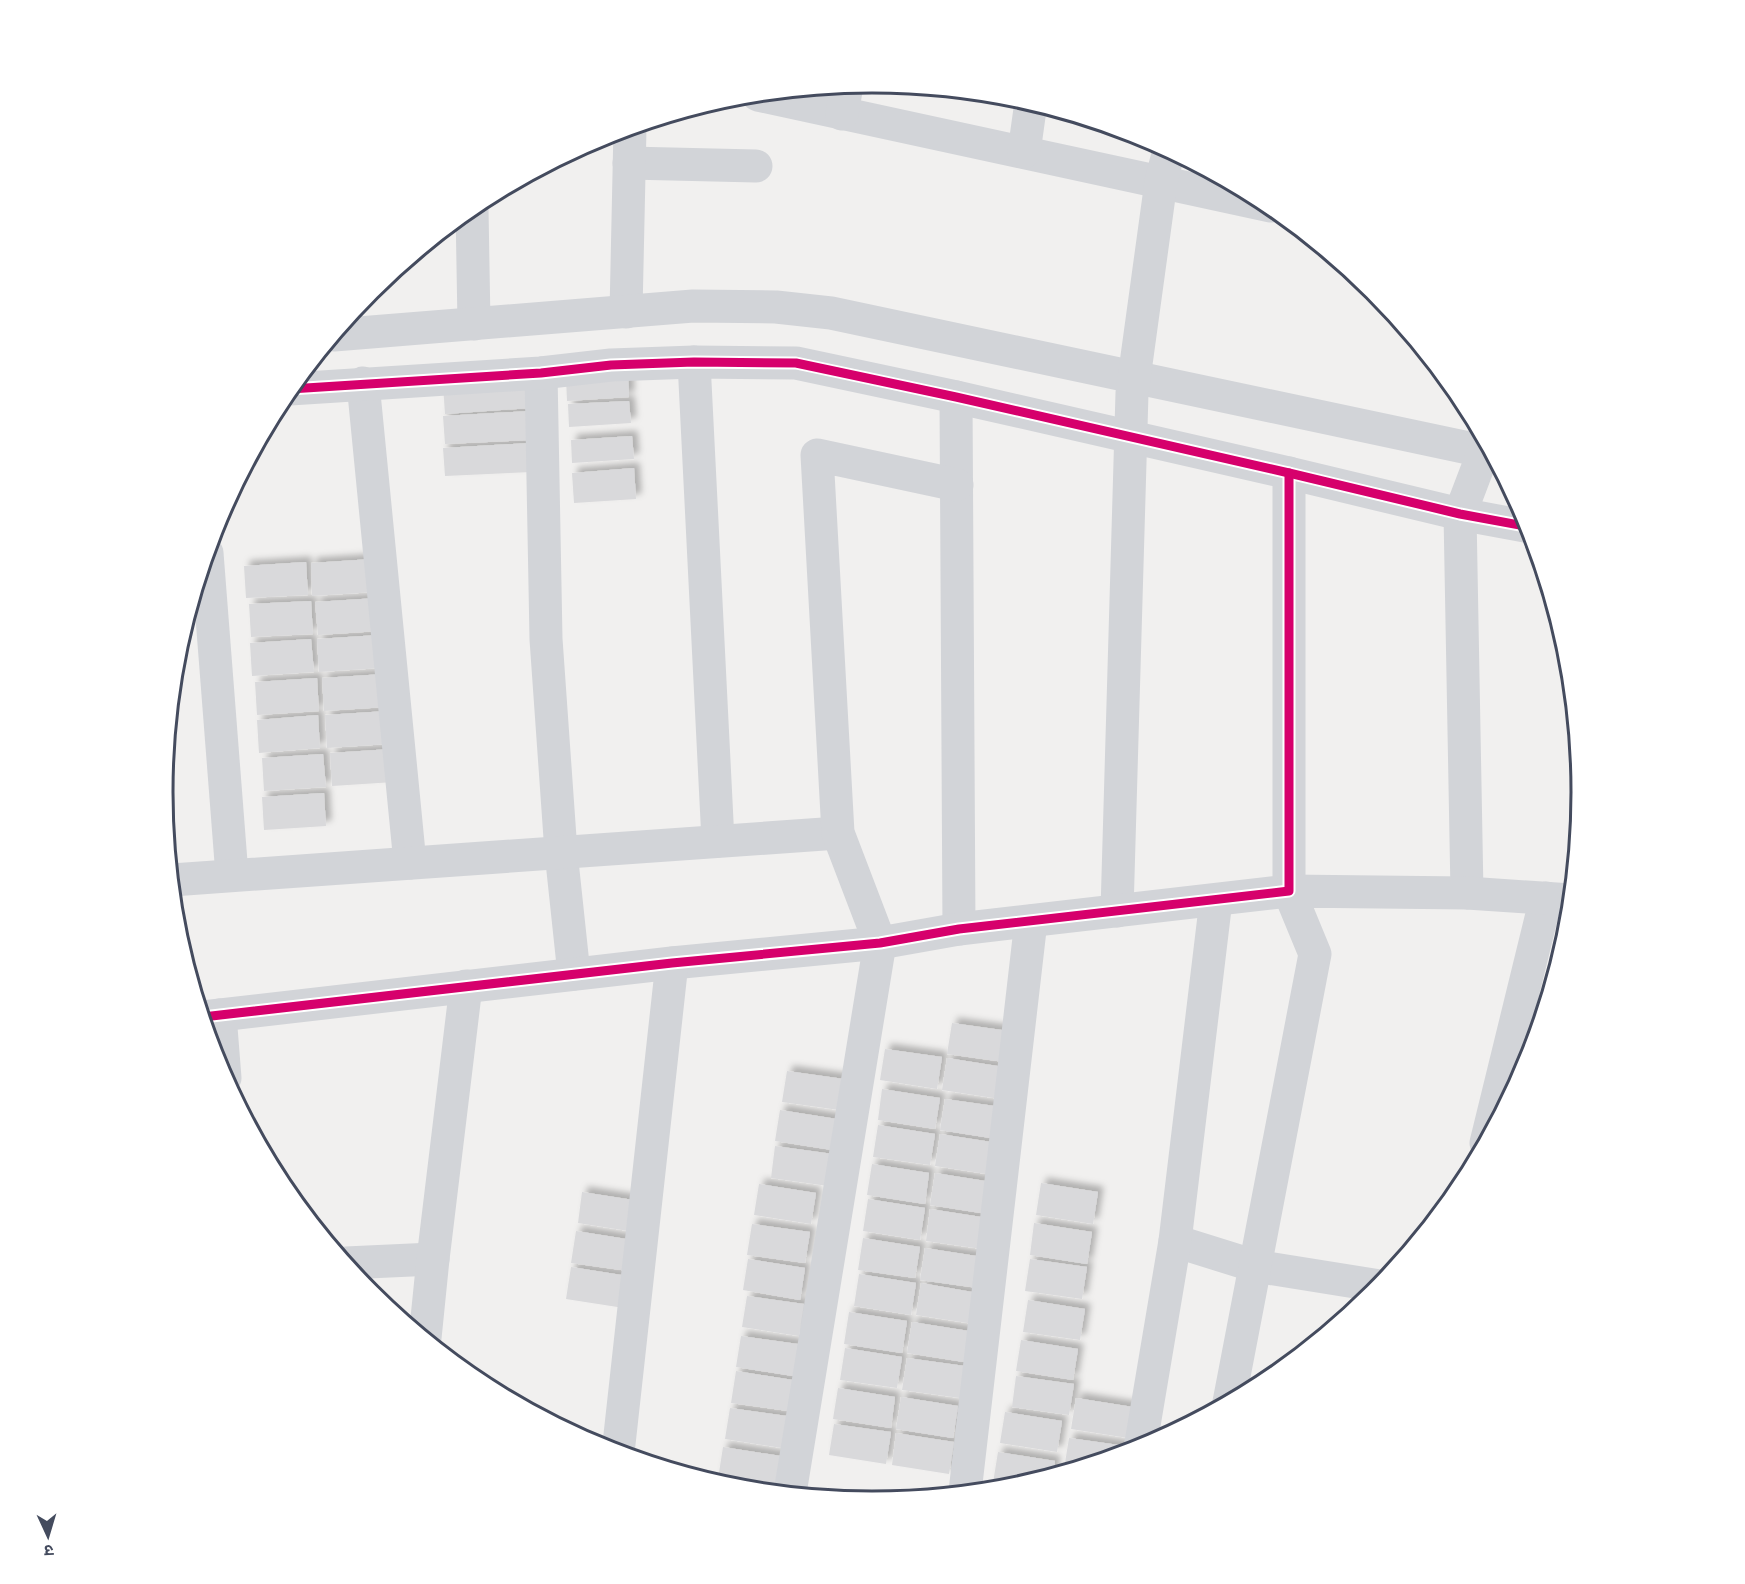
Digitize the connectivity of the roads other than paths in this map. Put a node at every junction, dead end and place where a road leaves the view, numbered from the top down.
1 (800, 97) edge
2 (844, 99) edge
3 (1030, 111) edge
4 (630, 137) edge
5 (1024, 152) junction
6 (1167, 158) edge
7 (629, 163) junction
8 (756, 166) dead end
9 (1161, 182) junction
10 (1243, 200) edge
11 (471, 220) edge
12 (474, 324) junction
13 (344, 334) edge
14 (613, 335) junction
15 (694, 362) junction
16 (541, 373) junction
17 (363, 383) junction
18 (303, 387) edge
19 (956, 397) junction
20 (1133, 407) junction
21 (1478, 471) edge
22 (1289, 473) junction
23 (957, 485) junction
24 (1508, 504) edge
25 (209, 574) edge
26 (838, 833) junction
27 (717, 841) junction
28 (561, 852) junction
29 (410, 863) junction
30 (232, 875) junction
31 (179, 879) edge
32 (1289, 891) junction
33 (1467, 893) junction
34 (1559, 899) edge
35 (1216, 900) junction
36 (1117, 911) junction
37 (1031, 921) junction
38 (958, 929) junction
39 (880, 943) junction
40 (672, 963) junction
41 (574, 974) junction
42 (466, 986) junction
43 (211, 1016) edge
44 (1498, 1103) edge
45 (1175, 1241) junction
46 (433, 1259) junction
47 (356, 1263) edge
48 (1255, 1266) junction
49 (1369, 1284) edge
50 (426, 1329) edge
51 (1230, 1392) edge
52 (1142, 1437) edge
53 (619, 1443) edge
54 (965, 1485) edge
55 (791, 1486) edge

1 - 2 street
2 - 5 street
3 - 5 street
4 - 7 street
5 - 9 street
6 - 9 street
7 - 8 street
7 - 14 street
9 - 10 street
9 - 20 street
11 - 12 street
12 - 13 street
12 - 14 street
14 - 15 street
14 - 16 street
14 - 20 street
15 - 19 street
15 - 27 street
16 - 17 street
16 - 28 street
17 - 18 street
17 - 29 street
19 - 20 street
19 - 23 street
20 - 21 street
20 - 22 street
20 - 36 street
21 - 22 street
21 - 24 street
21 - 33 street
22 - 32 street
23 - 26 street
23 - 38 street
25 - 30 street
26 - 27 street
26 - 39 street
27 - 28 street
28 - 29 street
28 - 41 street
29 - 30 street
30 - 31 street
32 - 33 street
32 - 35 street
32 - 48 street
33 - 34 street
34 - 44 street
35 - 36 street
35 - 45 street
36 - 37 street
37 - 38 street
37 - 54 street
38 - 39 street
39 - 40 street
39 - 55 street
40 - 41 street
40 - 53 street
41 - 42 street
42 - 43 street
42 - 46 street
45 - 48 street
45 - 52 street
46 - 47 street
46 - 50 street
48 - 49 street
48 - 51 street

